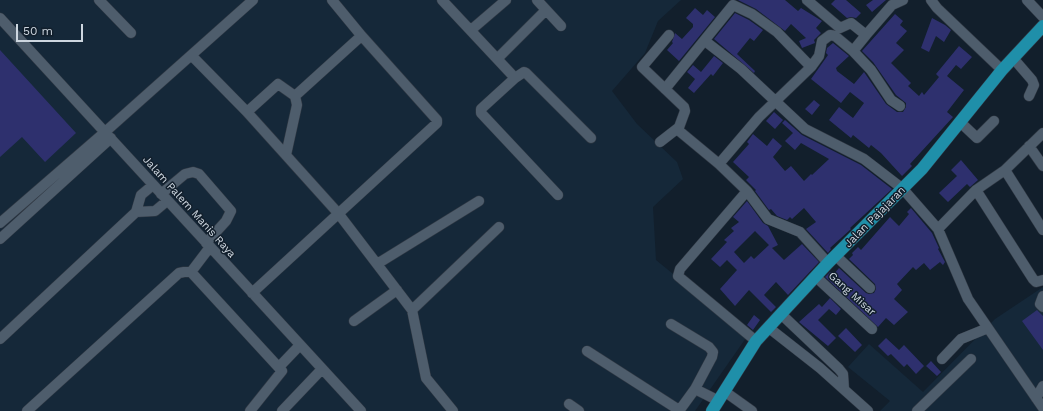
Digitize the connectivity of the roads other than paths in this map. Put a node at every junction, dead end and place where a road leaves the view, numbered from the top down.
1 (99, 0) edge
2 (253, 0) edge
3 (332, 0) edge
4 (442, 0) edge
5 (506, 0) edge
6 (537, 0) edge
7 (807, 0) edge
8 (902, 0) edge
9 (931, 0) edge
10 (1027, 0) edge
11 (546, 10) junction
12 (1043, 17) edge
13 (0, 18) edge
14 (561, 26) dead end
15 (1043, 26) edge
16 (471, 30) junction
17 (131, 33) dead end
18 (360, 34) junction
19 (669, 34) dead end
20 (866, 35) junction
21 (706, 41) junction
22 (853, 51) junction
23 (192, 56) junction
24 (498, 58) junction
25 (1013, 58) junction
26 (810, 67) junction
27 (1002, 70) junction
28 (515, 78) junction
29 (665, 89) junction
30 (295, 96) junction
31 (1029, 96) dead end
32 (775, 102) junction
33 (900, 106) dead end
34 (248, 112) junction
35 (994, 121) dead end
36 (960, 122) junction
37 (678, 128) junction
38 (1043, 133) edge
39 (108, 135) junction
40 (591, 138) dead end
41 (660, 142) dead end
42 (1029, 146) junction
43 (286, 155) junction
44 (719, 164) junction
45 (1043, 166) edge
46 (1005, 170) junction
47 (153, 185) junction
48 (903, 189) junction
49 (976, 190) junction
50 (747, 191) junction
51 (558, 195) dead end
52 (164, 197) junction
53 (479, 201) dead end
54 (136, 212) junction
55 (338, 213) junction
56 (2, 218) edge
57 (499, 227) dead end
58 (938, 229) junction
59 (1043, 230) edge
60 (0, 240) edge
61 (208, 245) junction
62 (832, 260) junction
63 (377, 264) junction
64 (191, 272) junction
65 (816, 277) junction
66 (1038, 280) edge
67 (870, 288) dead end
68 (397, 290) junction
69 (252, 293) junction
70 (1043, 296) edge
71 (1043, 307) edge
72 (412, 310) junction
73 (781, 314) junction
74 (354, 321) dead end
75 (671, 324) dead end
76 (769, 328) junction
77 (988, 328) junction
78 (872, 329) dead end
79 (0, 339) edge
80 (756, 341) junction
81 (300, 345) junction
82 (586, 351) dead end
83 (942, 359) dead end
84 (971, 359) dead end
85 (279, 367) junction
86 (322, 369) junction
87 (1043, 386) edge
88 (695, 389) junction
89 (844, 389) junction
90 (721, 396) junction
91 (1036, 398) junction
92 (569, 404) dead end
93 (1043, 408) edge
94 (679, 410) edge
95 (27, 411) edge
96 (250, 411) edge
97 (282, 411) edge
98 (361, 411) edge
99 (453, 411) edge
100 (579, 411) edge
101 (712, 411) edge
102 (752, 411) edge
103 (868, 411) edge
104 (917, 411) edge

1 - 17 street
2 - 23 street
3 - 18 street
4 - 16 street
5 - 16 street
6 - 11 street
7 - 20 street
8 - 20 street
9 - 27 street
10 - 12 street
11 - 14 street
11 - 24 street
13 - 39 street, Jalam Palem Manis Raya
15 - 25 main road, Jalan Pajajaran
16 - 24 street
18 - 30 street
18 - 55 street
19 - 29 street
20 - 22 street
21 - 26 street
21 - 29 street
21 - 32 street
22 - 26 street
22 - 33 street
23 - 34 street
23 - 39 street
24 - 28 street
25 - 27 main road, Jalan Pajajaran
25 - 31 street
26 - 32 street
27 - 36 main road, Jalan Pajajaran
28 - 40 street
28 - 51 street
29 - 37 street
30 - 34 street
30 - 43 street
32 - 44 street
32 - 48 street
34 - 43 street
35 - 36 street
36 - 48 main road, Jalan Pajajaran
37 - 41 street
37 - 44 street
38 - 42 street
39 - 47 street, Jalam Palem Manis Raya
39 - 56 street
39 - 60 street
42 - 45 street
42 - 46 street
43 - 55 street
44 - 50 street
46 - 49 street
46 - 59 street
47 - 52 street, Jalam Palem Manis Raya
47 - 54 street
48 - 58 street
48 - 62 main road, Jalan Pajajaran
49 - 58 street
49 - 66 street
50 - 62 street
50 - 80 street
52 - 54 street
52 - 61 street, Jalam Palem Manis Raya
52 - 61 street
53 - 63 street
54 - 79 street
55 - 63 street
55 - 69 street
57 - 72 street
58 - 77 street
61 - 64 street
61 - 69 street, Jalam Palem Manis Raya
62 - 65 main road, Jalan Pajajaran
62 - 67 street
63 - 68 street
64 - 85 street
64 - 95 street
65 - 73 main road, Jalan Pajajaran
65 - 78 street, Gang Misar
68 - 72 street
68 - 74 street
69 - 81 street, Jalam Palem Manis Raya
70 - 71 street
72 - 99 street
73 - 76 main road, Jalan Pajajaran
73 - 89 street
75 - 88 street
76 - 80 main road, Jalan Pajajaran
76 - 89 street
77 - 83 street
77 - 91 street
80 - 90 main road, Jalan Pajajaran
81 - 85 street
81 - 86 street, Jalam Palem Manis Raya
82 - 94 street
84 - 104 street
85 - 96 street
86 - 97 street
86 - 98 street, Jalam Palem Manis Raya
87 - 91 street
88 - 90 street
88 - 94 street
89 - 103 street
90 - 101 main road, Jalan Pajajaran
90 - 102 street
91 - 93 street
92 - 100 street

